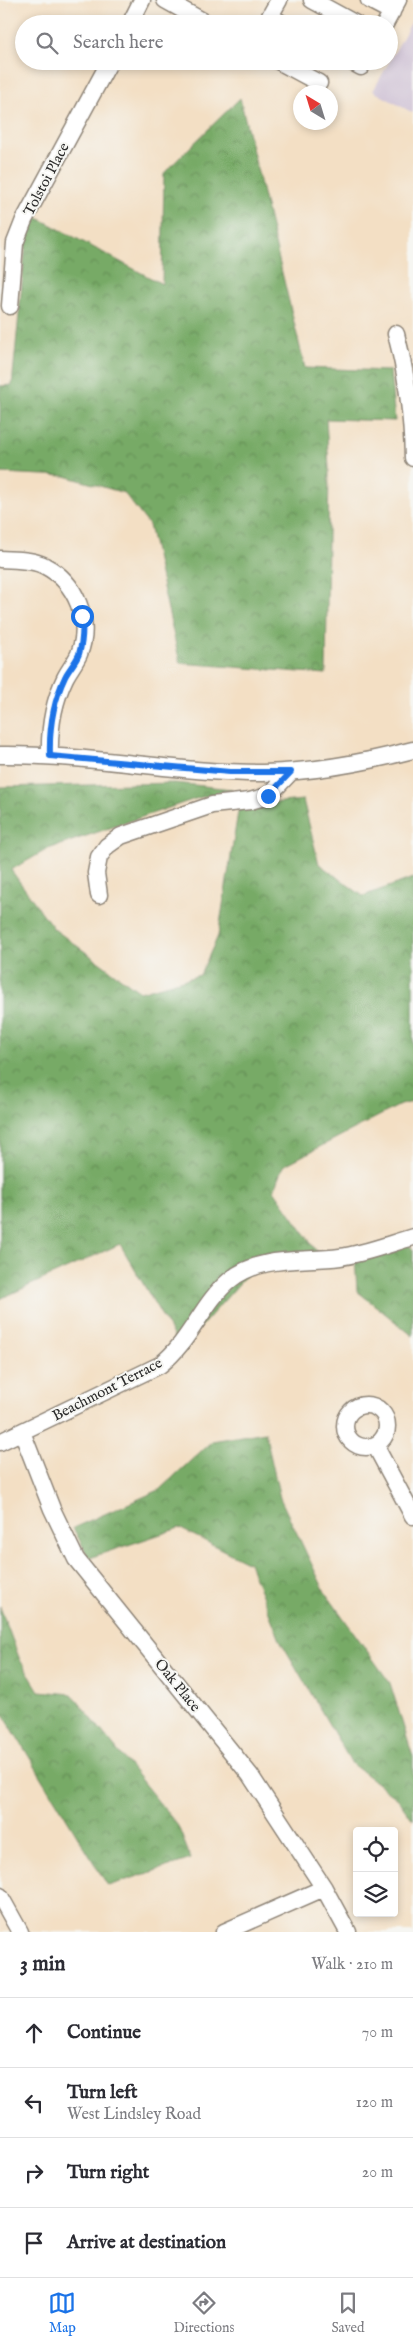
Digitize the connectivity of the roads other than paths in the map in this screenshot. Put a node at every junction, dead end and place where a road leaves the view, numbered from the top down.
1 (142, 0) edge
2 (165, 0) edge
3 (278, 0) edge
4 (312, 0) edge
5 (369, 0) edge
6 (392, 12) edge
7 (134, 15) edge
8 (193, 15) edge
9 (270, 15) edge
10 (340, 15) edge
11 (105, 70) edge
12 (294, 70) edge
13 (319, 84) dead end
14 (10, 306) dead end
15 (396, 334) dead end
16 (413, 458) edge
17 (0, 559) edge
18 (413, 750) edge
19 (0, 755) edge
20 (50, 756) junction
21 (291, 772) junction
22 (99, 895) dead end
23 (413, 1237) edge
24 (22, 1432) junction
25 (0, 1442) edge
26 (375, 1445) dead end
27 (413, 1516) edge
28 (324, 1888) junction
29 (0, 1896) edge
30 (20, 1932) edge
31 (224, 1932) edge
32 (348, 1932) edge

1 - 7 street
2 - 8 street
3 - 9 street
4 - 10 street
5 - 6 street
11 - 14 street, Tolstoi Place
12 - 13 street
15 - 16 street
17 - 20 street
18 - 21 street
19 - 20 street
20 - 21 street
21 - 22 street
23 - 24 street, Beachmont Terrace
24 - 25 street, Beachmont Terrace
24 - 28 street, Oak Place
26 - 27 street
28 - 31 street
28 - 32 street, Oak Place
29 - 30 street

